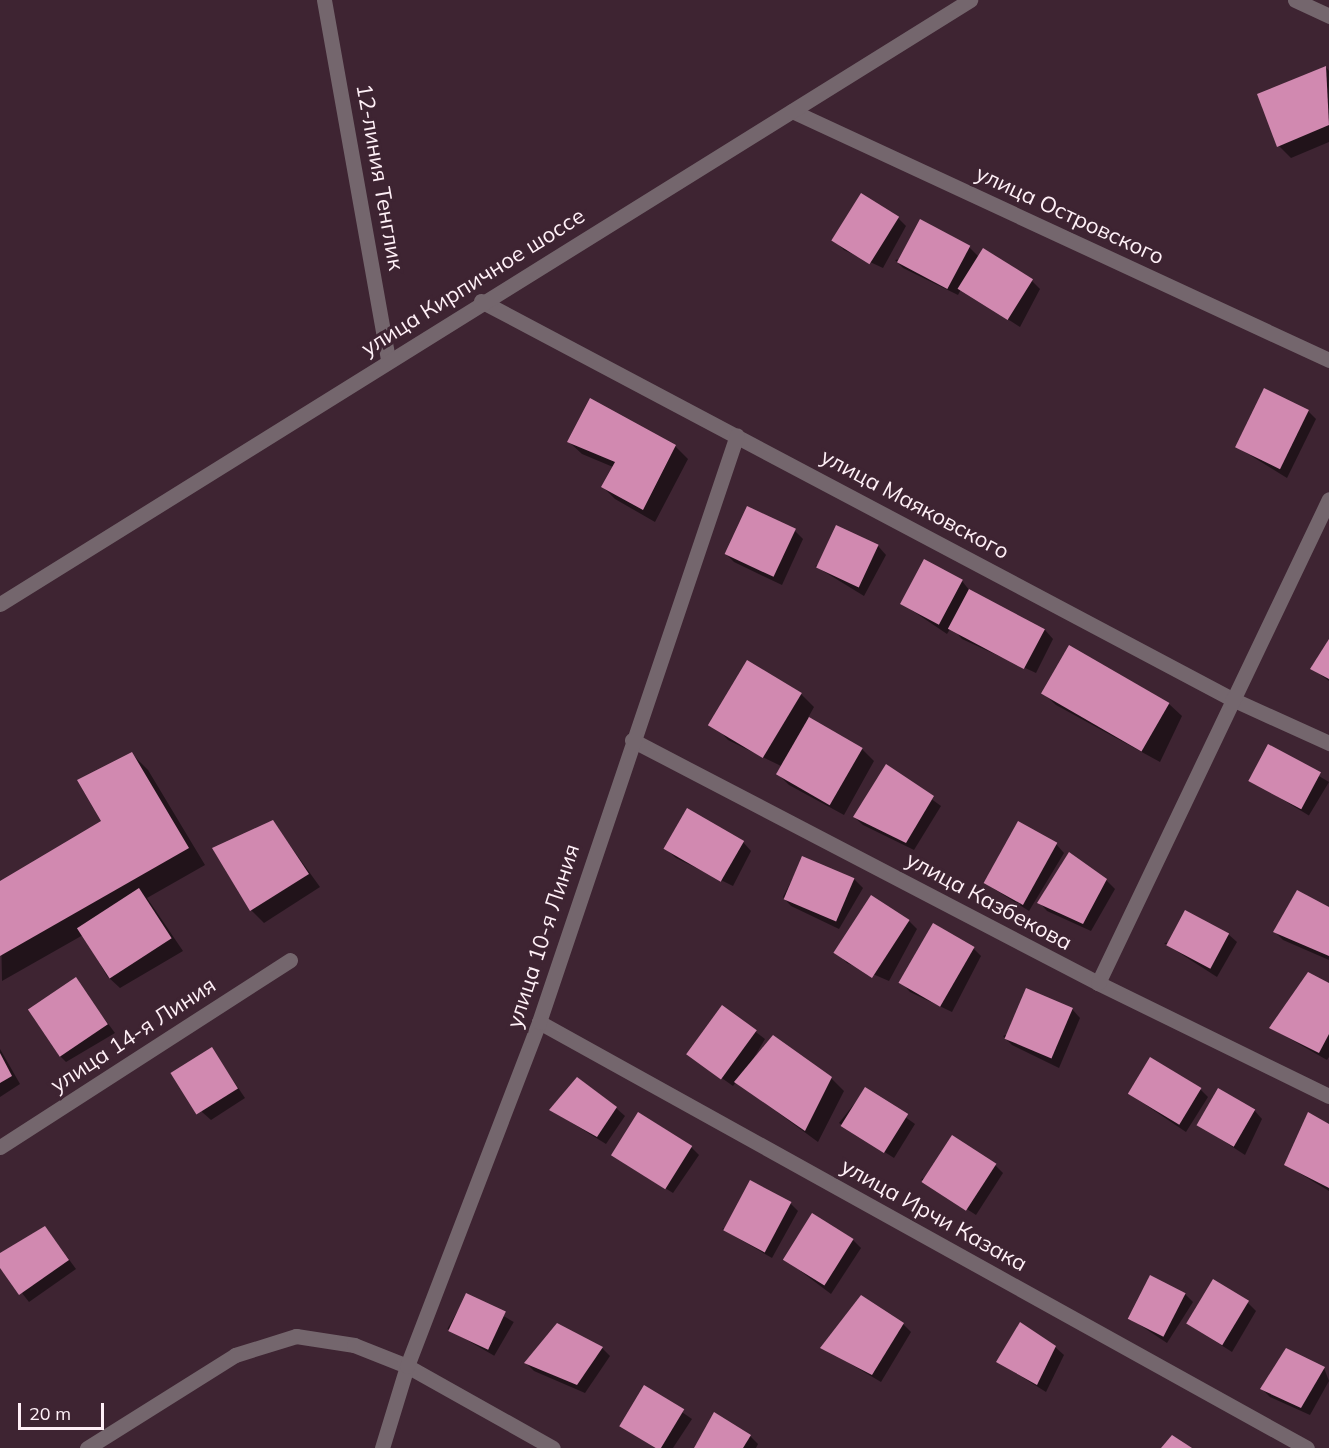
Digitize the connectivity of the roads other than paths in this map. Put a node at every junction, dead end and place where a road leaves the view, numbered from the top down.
1 (324, 0) edge
2 (970, 0) edge
3 (1295, 0) edge
4 (1329, 16) edge
5 (792, 111) junction
6 (481, 302) junction
7 (1329, 360) edge
8 (388, 361) junction
9 (737, 435) junction
10 (1329, 499) edge
11 (0, 604) edge
12 (1232, 699) junction
13 (632, 740) junction
14 (1329, 743) edge
15 (290, 960) dead end
16 (1098, 983) junction
17 (539, 1022) junction
18 (1329, 1096) edge
19 (0, 1147) edge
20 (407, 1366) junction
21 (87, 1448) edge
22 (382, 1448) edge
23 (553, 1448) edge
24 (1306, 1448) edge

1 - 8 street, 12-линия Тенглик
2 - 5 street, улица Кирпичное шоссе
3 - 4 street
5 - 6 street, улица Кирпичное шоссе
5 - 7 street, улица Островского
6 - 8 street, улица Кирпичное шоссе
6 - 9 street, улица Маяковского
8 - 11 street, улица Кирпичное шоссе
9 - 12 street, улица Маяковского
9 - 13 street, улица 10-я Линия
10 - 12 street
12 - 14 street, улица Маяковского
12 - 16 street
13 - 16 street, улица Казбекова
13 - 17 street, улица 10-я Линия
15 - 19 street, улица 14-я Линия
16 - 18 street, улица Казбекова
17 - 20 street, улица 10-я Линия
17 - 24 street, улица Ирчи Казака
20 - 21 street
20 - 22 street, улица 10-я Линия
20 - 23 street

